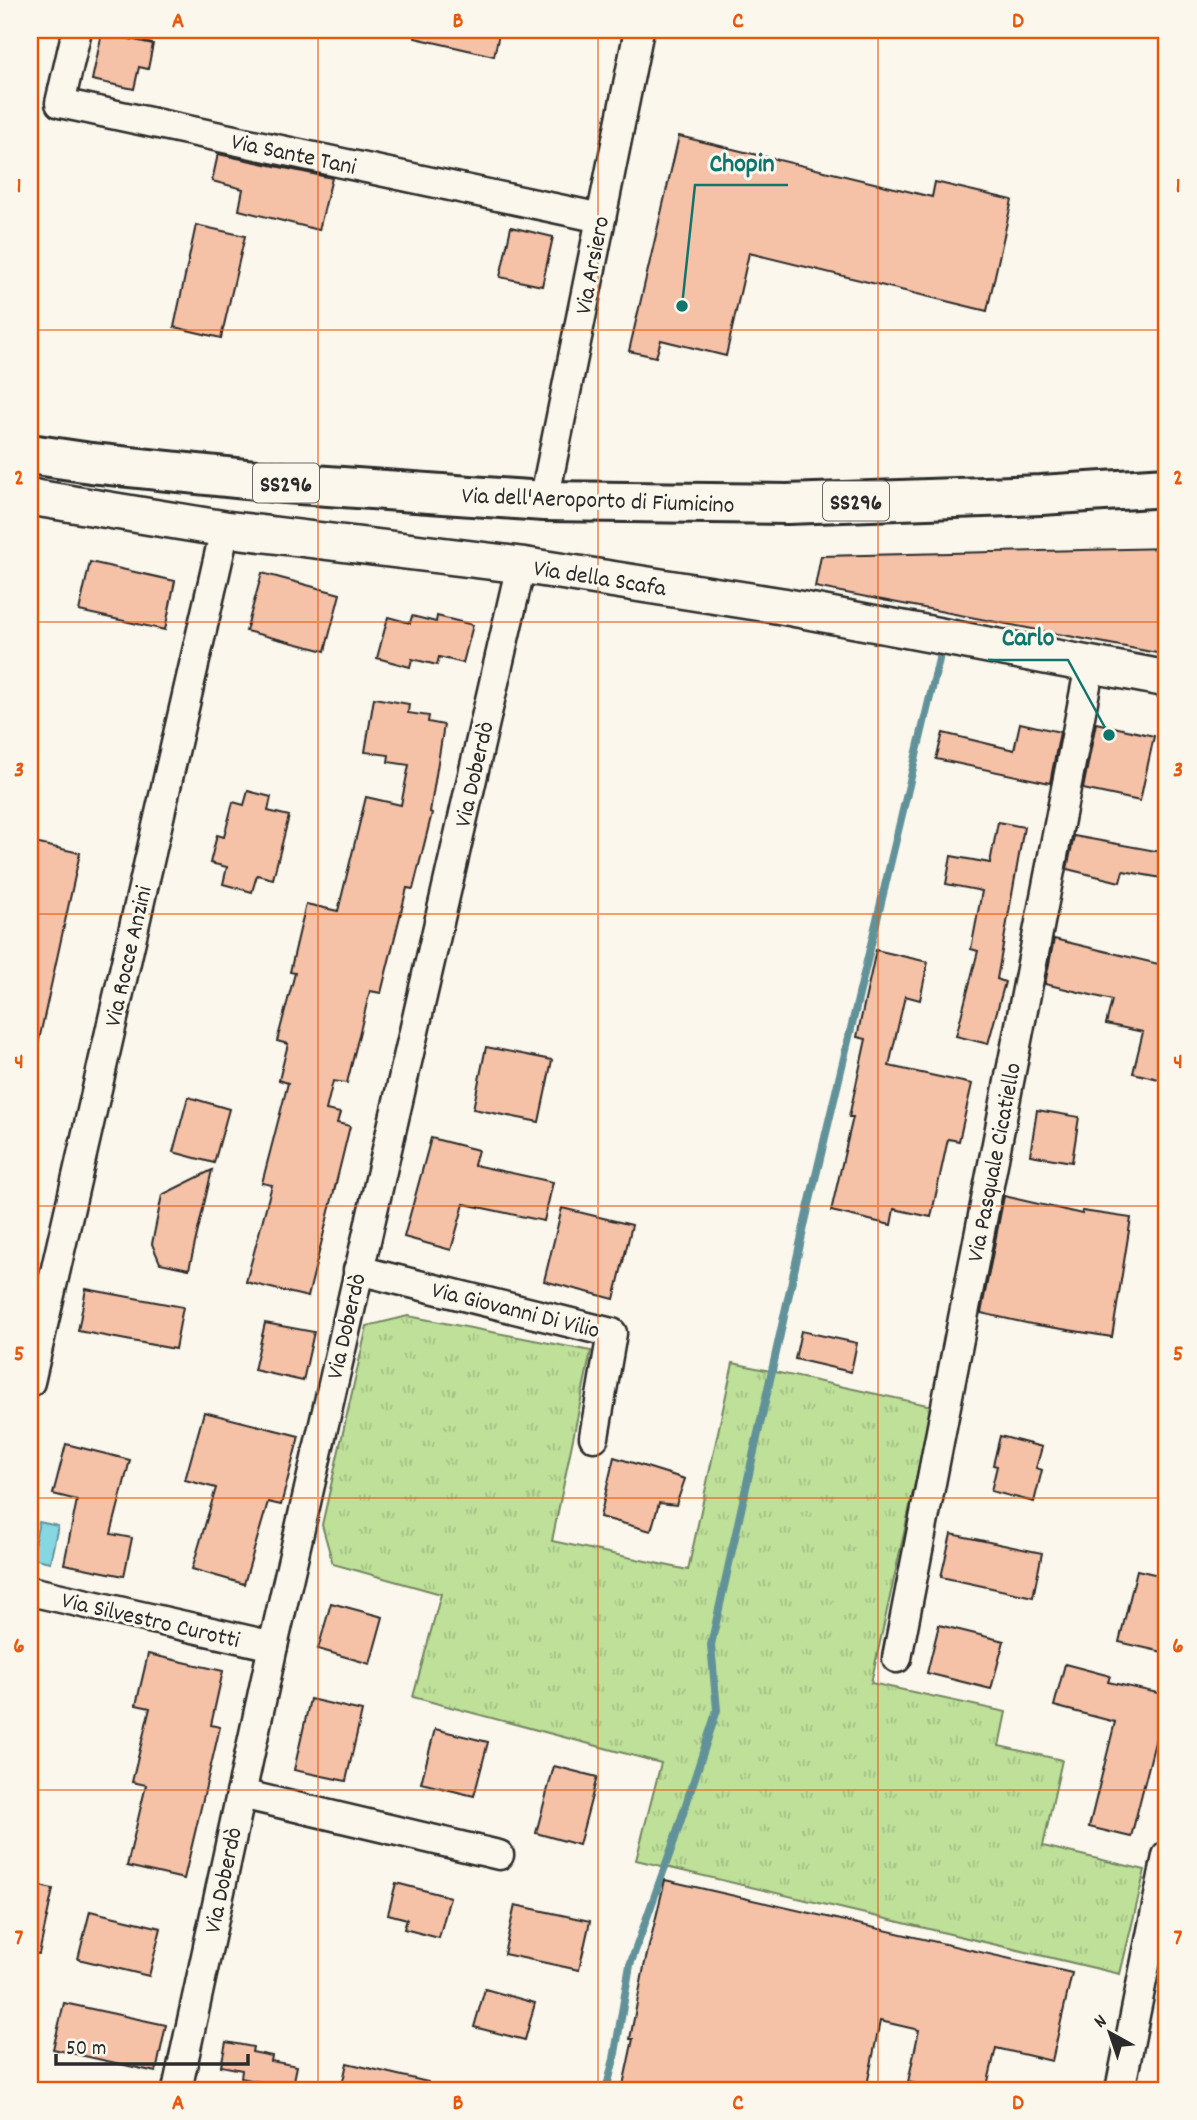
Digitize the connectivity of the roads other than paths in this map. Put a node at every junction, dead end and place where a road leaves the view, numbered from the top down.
1 (77, 30) edge
2 (639, 30) edge
3 (600, 218) junction
4 (30, 454) edge
5 (1167, 487) edge
6 (30, 497) edge
7 (544, 501) junction
8 (225, 530) junction
9 (521, 565) junction
10 (1090, 665) junction
11 (1167, 678) edge
12 (358, 1270) junction
13 (30, 1382) edge
14 (594, 1437) dead end
15 (30, 1591) edge
16 (273, 1646) junction
17 (897, 1658) dead end
18 (241, 1794) junction
19 (499, 1855) dead end
20 (1167, 1856) edge
21 (177, 2090) edge
22 (1120, 2090) edge

1 - 3 street, Via Sante Tani
2 - 3 street, Via Arsiero
3 - 7 street, Via Arsiero
4 - 7 main road, Via dell'Aeroporto di Fiumicino / SS296
5 - 7 main road, Via dell'Aeroporto di Fiumicino / SS296
6 - 8 street, Via della Scafa
8 - 9 street, Via della Scafa
8 - 13 street, Via Rocce Anzini
9 - 10 street, Via della Scafa
9 - 12 street, Via Doberdò
10 - 11 street, Via della Scafa
10 - 17 street, Via Pasquale Cicatiello
12 - 14 street, Via Giovanni Di Vilio
12 - 16 street, Via Doberdò
15 - 16 street, Via Silvestro Curotti
16 - 18 street, Via Doberdò
18 - 19 street
18 - 21 street, Via Doberdò
20 - 22 street

